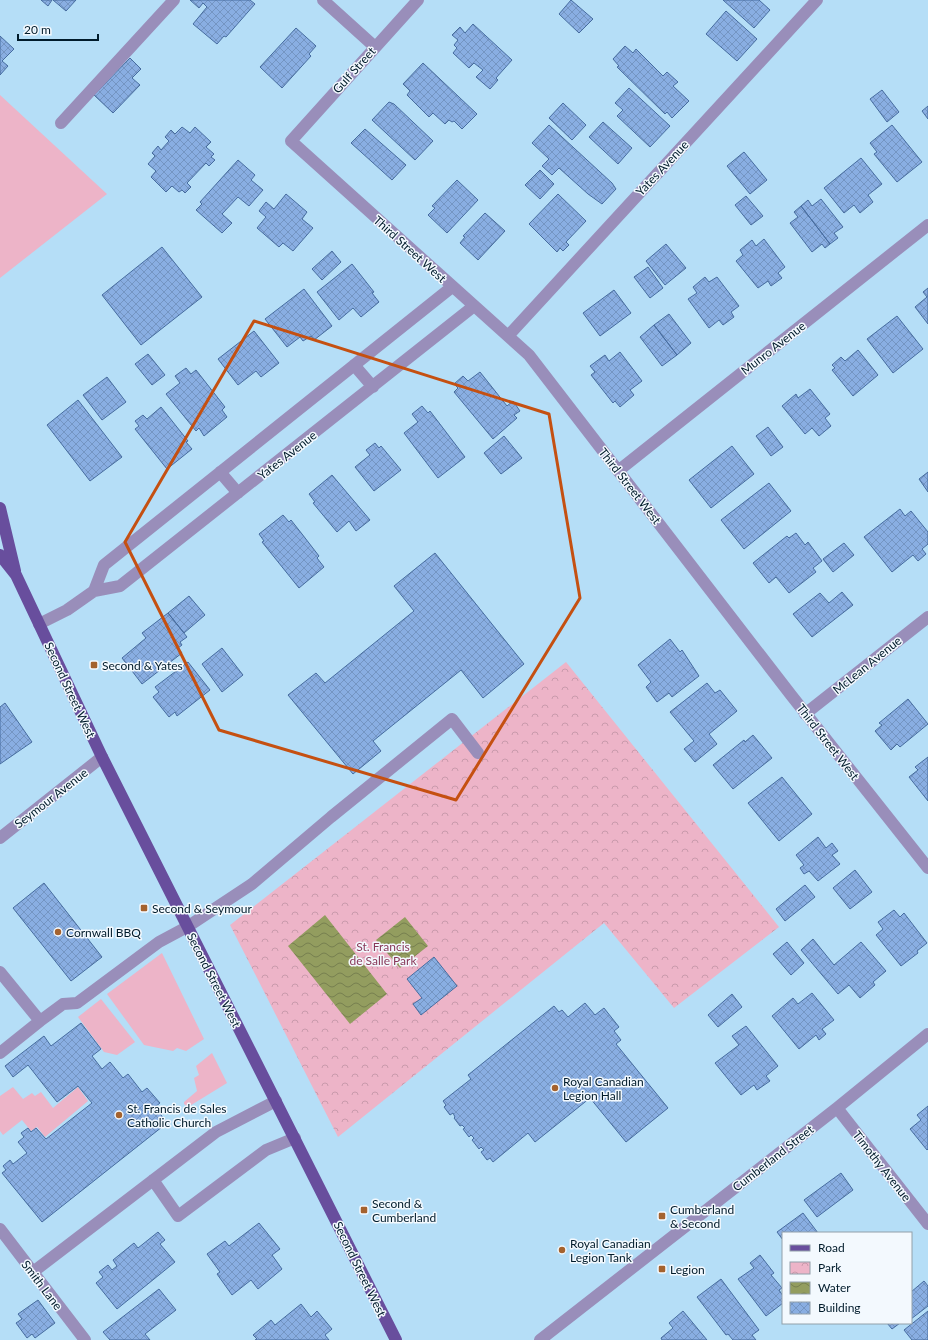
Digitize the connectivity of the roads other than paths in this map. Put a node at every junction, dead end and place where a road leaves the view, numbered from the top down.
1 (174, 0) edge
2 (323, 0) edge
3 (418, 0) edge
4 (817, 0) edge
5 (375, 47) junction
6 (61, 123) dead end
7 (291, 141) joint
8 (928, 225) edge
9 (452, 287) junction
10 (474, 306) junction
11 (508, 336) junction
12 (354, 365) junction
13 (373, 387) junction
14 (618, 471) junction
15 (220, 472) junction
16 (238, 493) junction
17 (0, 508) edge
18 (0, 554) edge
19 (16, 575) junction
20 (94, 591) junction
21 (928, 616) edge
22 (39, 624) junction
23 (805, 714) junction
24 (478, 753) dead end
25 (102, 757) junction
26 (0, 838) edge
27 (928, 868) edge
28 (187, 927) junction
29 (0, 972) edge
30 (40, 1022) junction
31 (928, 1034) edge
32 (0, 1053) edge
33 (276, 1101) junction
34 (837, 1108) junction
35 (295, 1138) junction
36 (153, 1180) junction
37 (928, 1224) edge
38 (0, 1229) edge
39 (33, 1272) junction
40 (85, 1340) edge
41 (396, 1340) edge
42 (540, 1340) edge

1 - 6 street
2 - 5 street
3 - 5 street, Gulf Street
4 - 11 street, Yates Avenue
5 - 7 street, Gulf Street
7 - 9 street, Third Street West
8 - 14 street, Munro Avenue
9 - 10 street, Third Street West
9 - 12 street
10 - 11 street, Third Street West
10 - 13 street, Yates Avenue
11 - 14 street, Third Street West
12 - 13 street
12 - 15 street
13 - 16 street, Yates Avenue
14 - 23 street, Third Street West
15 - 16 street
15 - 20 street
16 - 20 street, Yates Avenue
17 - 19 main road, Second Street West
18 - 19 main road, Second Street West
19 - 22 main road, Second Street West
20 - 22 street, Yates Avenue
21 - 23 street, McLean Avenue
22 - 25 main road, Second Street West
23 - 27 street, Third Street West
24 - 28 street
25 - 26 street, Seymour Avenue
25 - 28 main road, Second Street West
28 - 30 street
28 - 33 main road, Second Street West
29 - 30 street
30 - 32 street
31 - 34 street, Cumberland Street
33 - 35 main road, Second Street West
33 - 36 street
34 - 37 street, Timothy Avenue
34 - 42 street, Cumberland Street
35 - 36 street
35 - 41 main road, Second Street West
36 - 39 street
38 - 39 street, Smith Lane
39 - 40 street, Smith Lane

